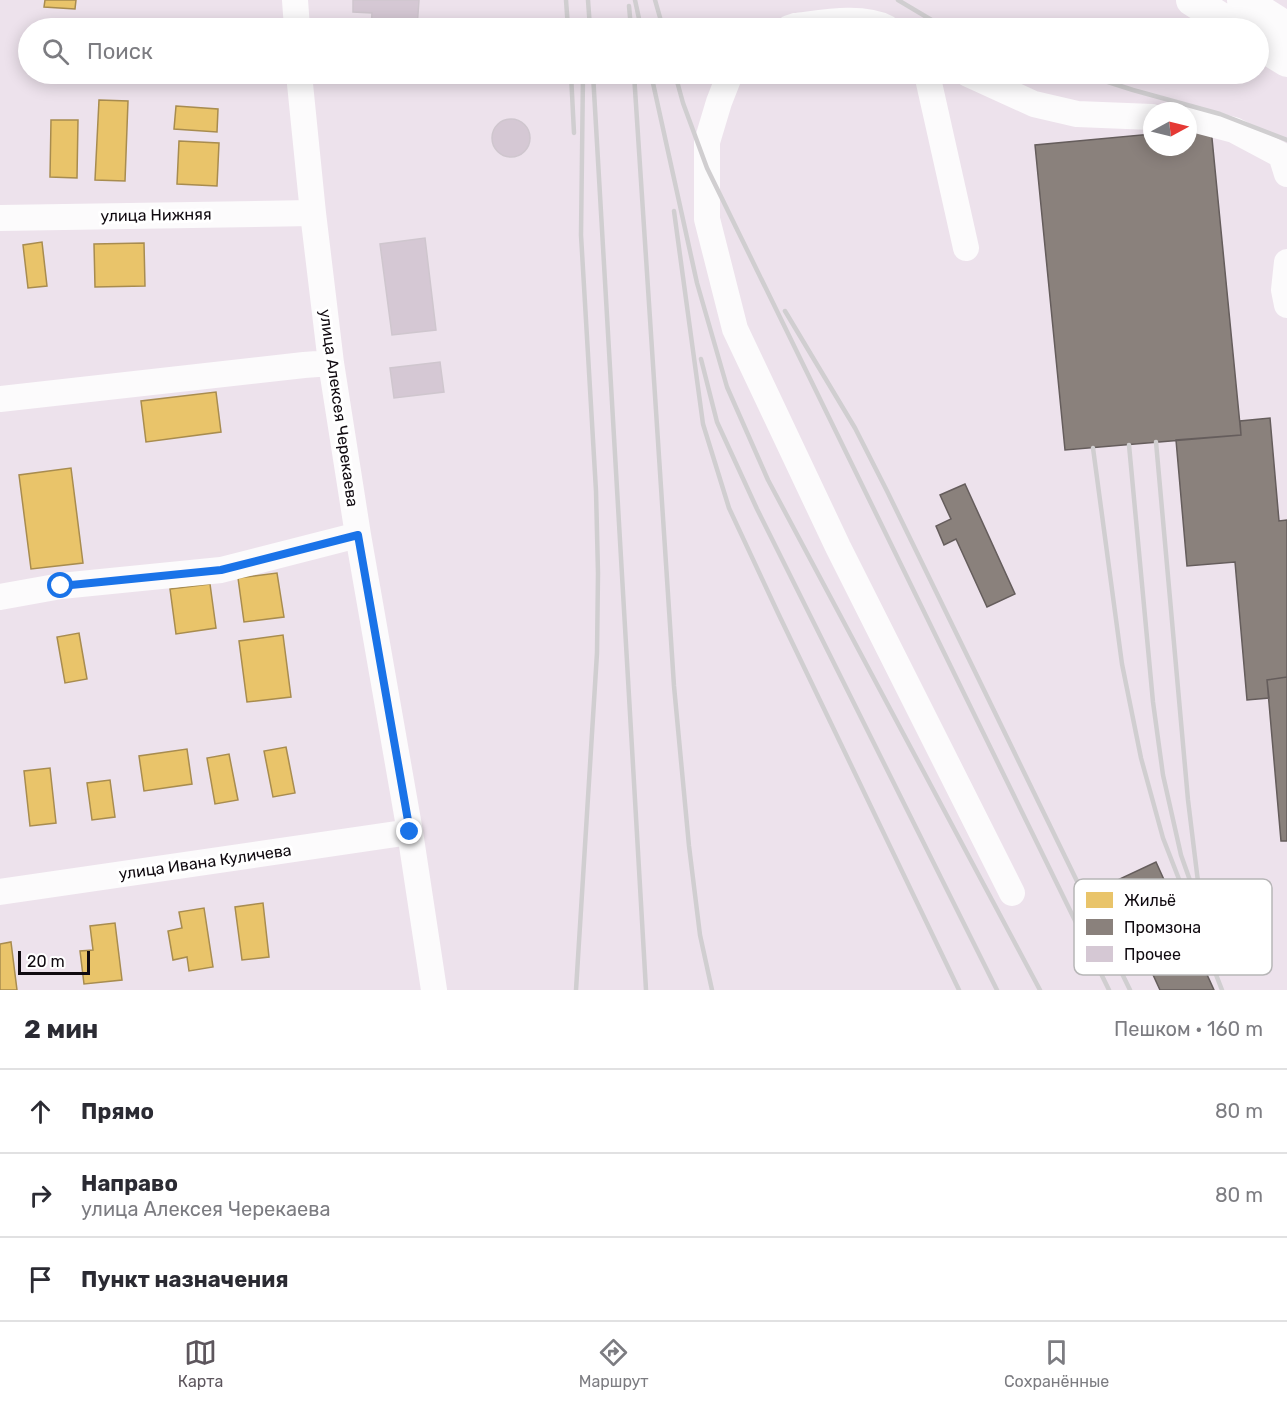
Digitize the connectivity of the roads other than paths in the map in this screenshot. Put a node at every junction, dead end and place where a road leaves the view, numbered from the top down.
1 (295, 0) edge
2 (1192, 0) edge
3 (1244, 0) edge
4 (296, 18) edge
5 (1220, 18) edge
6 (1287, 28) edge
7 (1269, 50) edge
8 (1287, 61) edge
9 (300, 84) edge
10 (726, 84) edge
11 (929, 84) edge
12 (991, 84) edge
13 (1143, 117) edge
14 (1197, 120) edge
15 (1287, 174) edge
16 (313, 213) junction
17 (0, 218) edge
18 (966, 248) dead end
19 (1287, 262) edge
20 (1287, 305) edge
21 (331, 363) junction
22 (0, 399) edge
23 (358, 535) junction
24 (0, 597) edge
25 (410, 832) junction
26 (0, 892) edge
27 (1012, 893) dead end
28 (434, 990) edge

1 - 4 street
2 - 5 main road
3 - 6 main road
7 - 8 main road
9 - 16 street, улица Алексея Черекаева
10 - 27 street
11 - 18 street
12 - 13 street
14 - 15 street
16 - 17 street, улица Нижняя
16 - 21 street, улица Алексея Черекаева
19 - 20 street
21 - 22 street
21 - 23 street, улица Алексея Черекаева
23 - 24 street
23 - 25 street, улица Алексея Черекаева
25 - 26 street, улица Ивана Куличева
25 - 28 street, улица Алексея Черекаева

